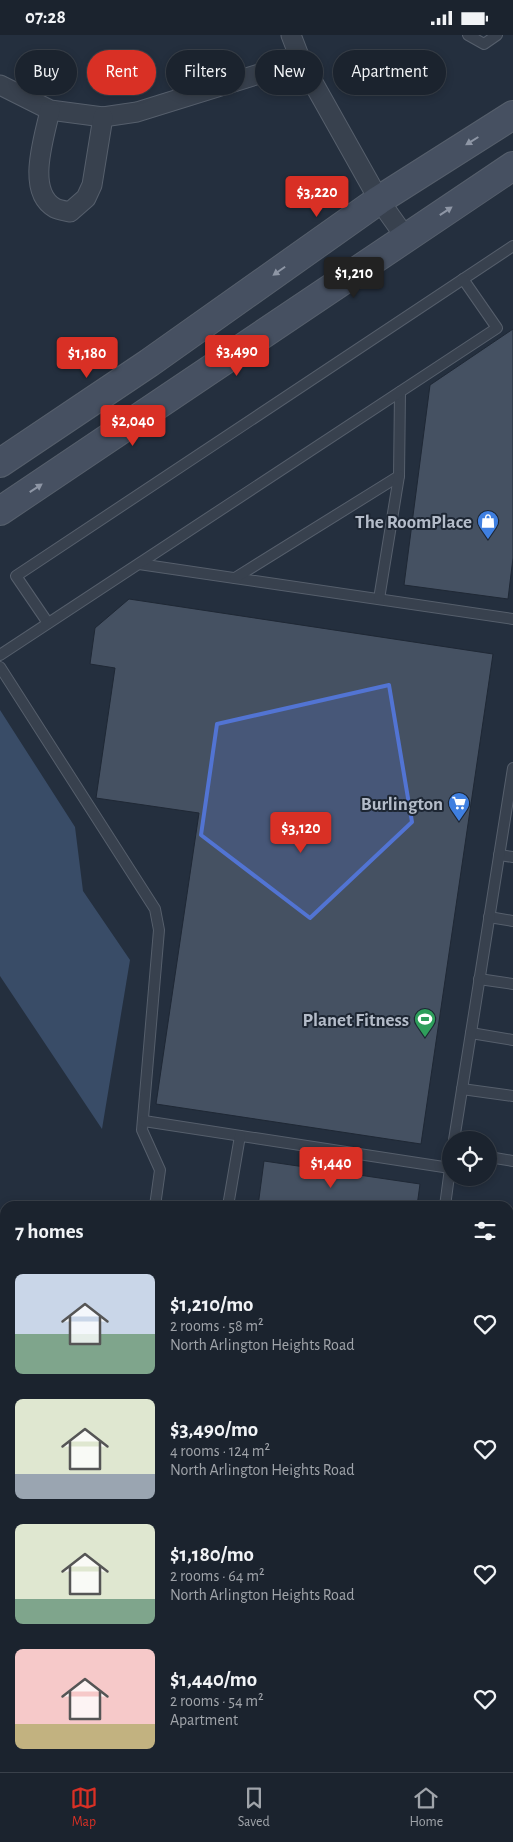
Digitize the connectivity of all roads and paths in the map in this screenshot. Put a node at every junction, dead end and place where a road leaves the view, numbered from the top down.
1 (291, 35) edge
2 (468, 35) edge
3 (497, 35) edge
4 (297, 50) edge
5 (255, 75) edge
6 (0, 85) edge
7 (320, 95) edge
8 (50, 110) junction
9 (513, 115) edge
10 (103, 117) junction
11 (513, 166) edge
12 (379, 200) junction
13 (406, 238) junction
14 (513, 246) edge
15 (463, 279) junction
16 (400, 392) junction
17 (0, 463) edge
18 (399, 476) junction
19 (0, 511) edge
20 (139, 564) junction
21 (235, 578) junction
22 (378, 599) junction
23 (513, 619) edge
24 (48, 623) junction
25 (0, 655) edge
26 (0, 667) edge
27 (513, 768) edge
28 (511, 789) edge
29 (499, 855) junction
30 (513, 857) edge
31 (489, 917) junction
32 (513, 921) edge
33 (479, 979) junction
34 (513, 984) edge
35 (470, 1033) junction
36 (513, 1039) edge
37 (462, 1089) junction
38 (513, 1096) edge
39 (144, 1121) junction
40 (455, 1131) edge
41 (240, 1136) junction
42 (497, 1158) edge
43 (513, 1161) edge
44 (442, 1163) edge
45 (448, 1186) edge
46 (156, 1201) edge
47 (229, 1201) edge
48 (446, 1201) edge

1 - 4 street
2 - 3 lane
5 - 10 street
6 - 8 street
7 - 12 street
8 - 10 street
8 - 10 street
9 -> 12 main road
13 -> 11 main road
12 - 13 street
12 -> 17 main road
19 -> 13 main road
14 - 15 lane
15 - 16 lane
15 - 24 lane
16 - 18 lane
16 - 20 lane
18 - 21 lane
18 - 22 lane
20 - 21 lane
20 - 24 lane
21 - 22 lane
22 - 23 lane
24 - 25 lane
26 - 39 lane
27 - 28 lane
28 - 29 lane
29 - 30 lane
29 - 31 lane
31 - 32 lane
31 - 33 lane
33 - 34 lane
33 - 35 lane
35 - 36 lane
35 - 37 lane
37 - 38 lane
37 - 40 lane
39 - 41 lane
39 - 46 lane
41 - 44 lane
41 - 47 lane
42 - 43 lane
45 - 48 lane

